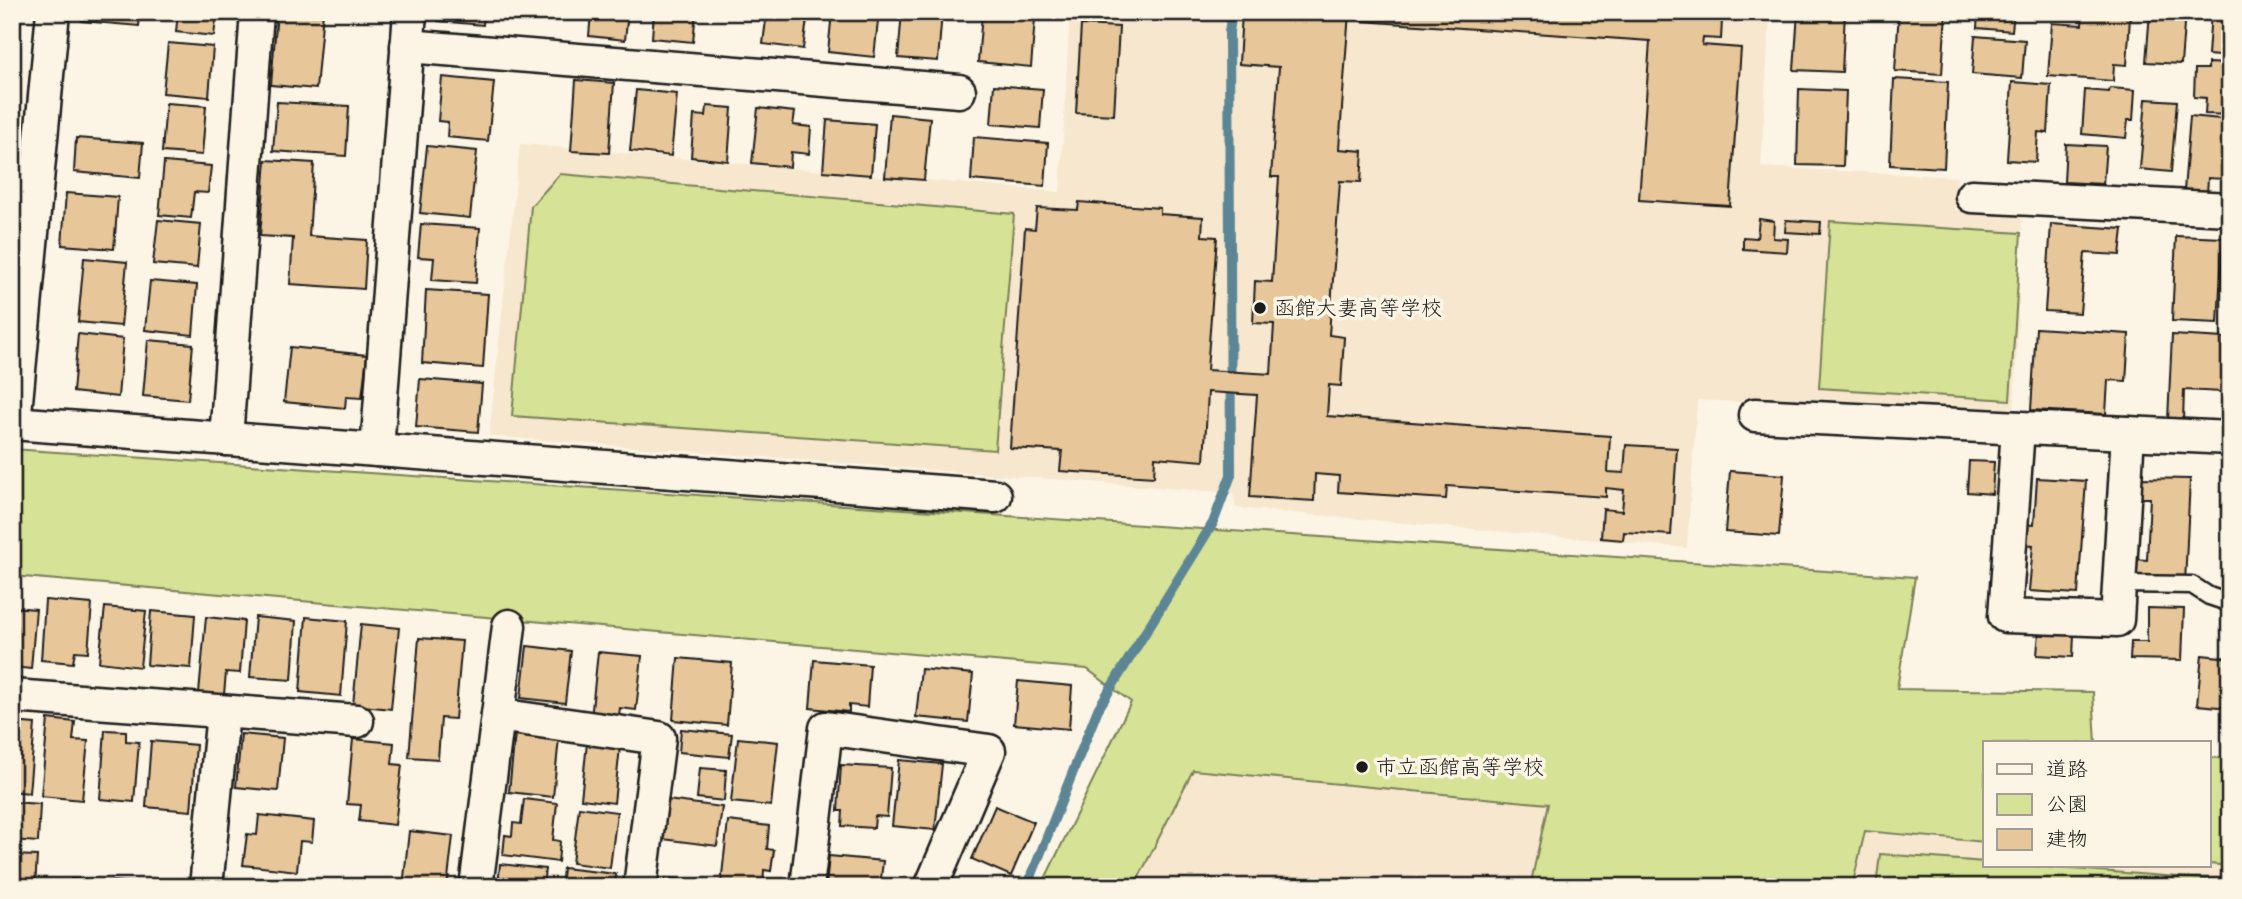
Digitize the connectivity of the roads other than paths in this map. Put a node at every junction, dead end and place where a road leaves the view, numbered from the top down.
1 (53, 12) edge
2 (257, 12) edge
3 (410, 12) edge
4 (407, 46) junction
5 (959, 92) dead end
6 (1972, 196) dead end
7 (2230, 209) edge
8 (23, 219) edge
9 (1755, 415) dead end
10 (13, 423) edge
11 (2018, 428) junction
12 (2128, 433) junction
13 (2230, 438) edge
14 (226, 439) junction
15 (377, 450) junction
16 (995, 496) dead end
17 (2119, 584) junction
18 (2230, 603) edge
19 (509, 626) dead end
20 (12, 696) edge
21 (223, 713) junction
22 (498, 715) junction
23 (357, 720) dead end
24 (206, 887) edge
25 (477, 887) edge
26 (640, 887) edge
27 (807, 887) edge
28 (931, 887) edge

1 - 8 street
2 - 14 street
3 - 4 street
4 - 5 street
4 - 15 street
6 - 7 street
8 - 10 street
9 - 11 street
10 - 14 street
11 - 12 street
11 - 17 street
12 - 13 street
12 - 17 street
14 - 15 street
15 - 16 street
17 - 18 lane
19 - 22 street
20 - 21 street
21 - 23 street
21 - 24 street
22 - 25 street
22 - 26 street
27 - 28 street

